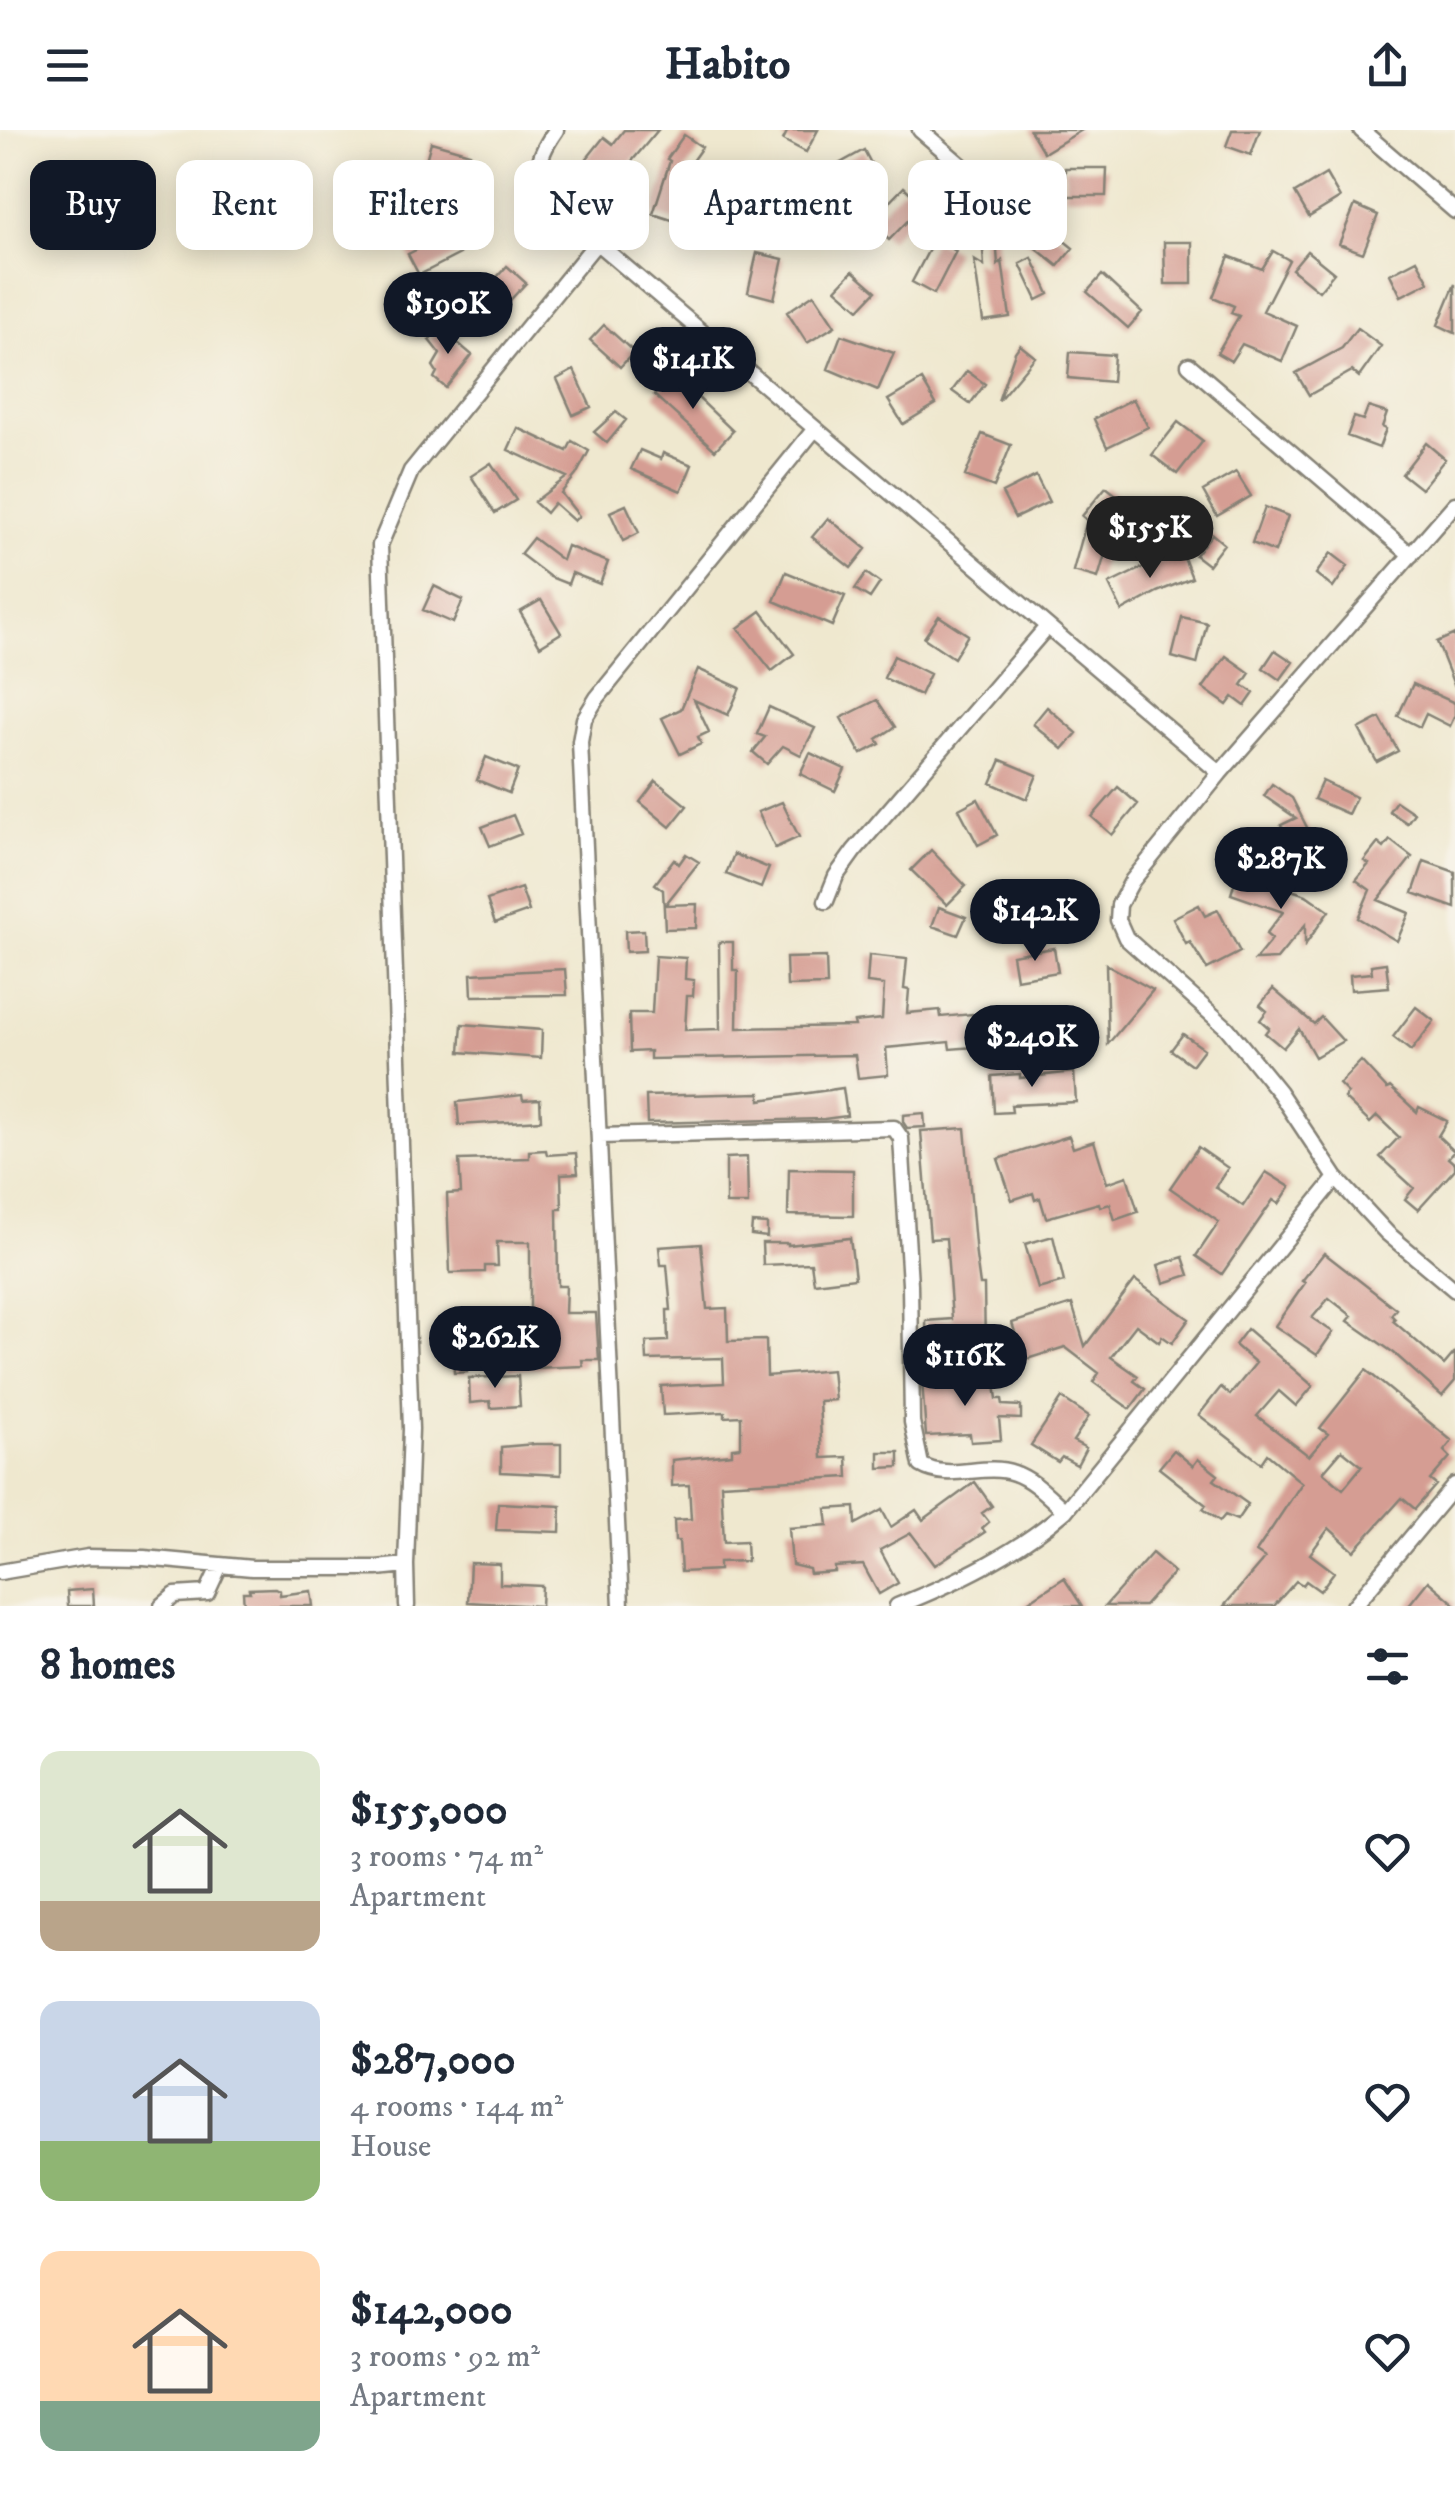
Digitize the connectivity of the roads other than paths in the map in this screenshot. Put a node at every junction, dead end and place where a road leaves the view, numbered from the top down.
1 (556, 130) edge
2 (920, 130) edge
3 (1361, 130) edge
4 (540, 160) edge
5 (954, 160) edge
6 (1455, 211) edge
7 (591, 250) edge
8 (606, 250) edge
9 (1190, 364) dead end
10 (814, 430) junction
11 (1455, 504) edge
12 (1411, 555) junction
13 (1046, 628) junction
14 (1220, 773) junction
15 (826, 901) dead end
16 (600, 1136) junction
17 (1336, 1178) junction
18 (1455, 1290) edge
19 (1455, 1485) edge
20 (1065, 1511) junction
21 (220, 1565) junction
22 (406, 1565) junction
23 (0, 1572) edge
24 (162, 1606) edge
25 (407, 1606) edge
26 (621, 1606) edge
27 (897, 1606) edge
28 (1354, 1606) edge

1 - 4 street
2 - 5 street
3 - 6 street
7 - 22 street
8 - 10 street
9 - 12 street
10 - 13 street
10 - 16 street
11 - 12 street
12 - 14 street
13 - 14 street
13 - 15 street
14 - 17 street
16 - 20 street
16 - 26 street
17 - 18 street
17 - 20 street
19 - 28 street
20 - 27 street
21 - 22 street
21 - 23 street
21 - 24 street
22 - 25 street

